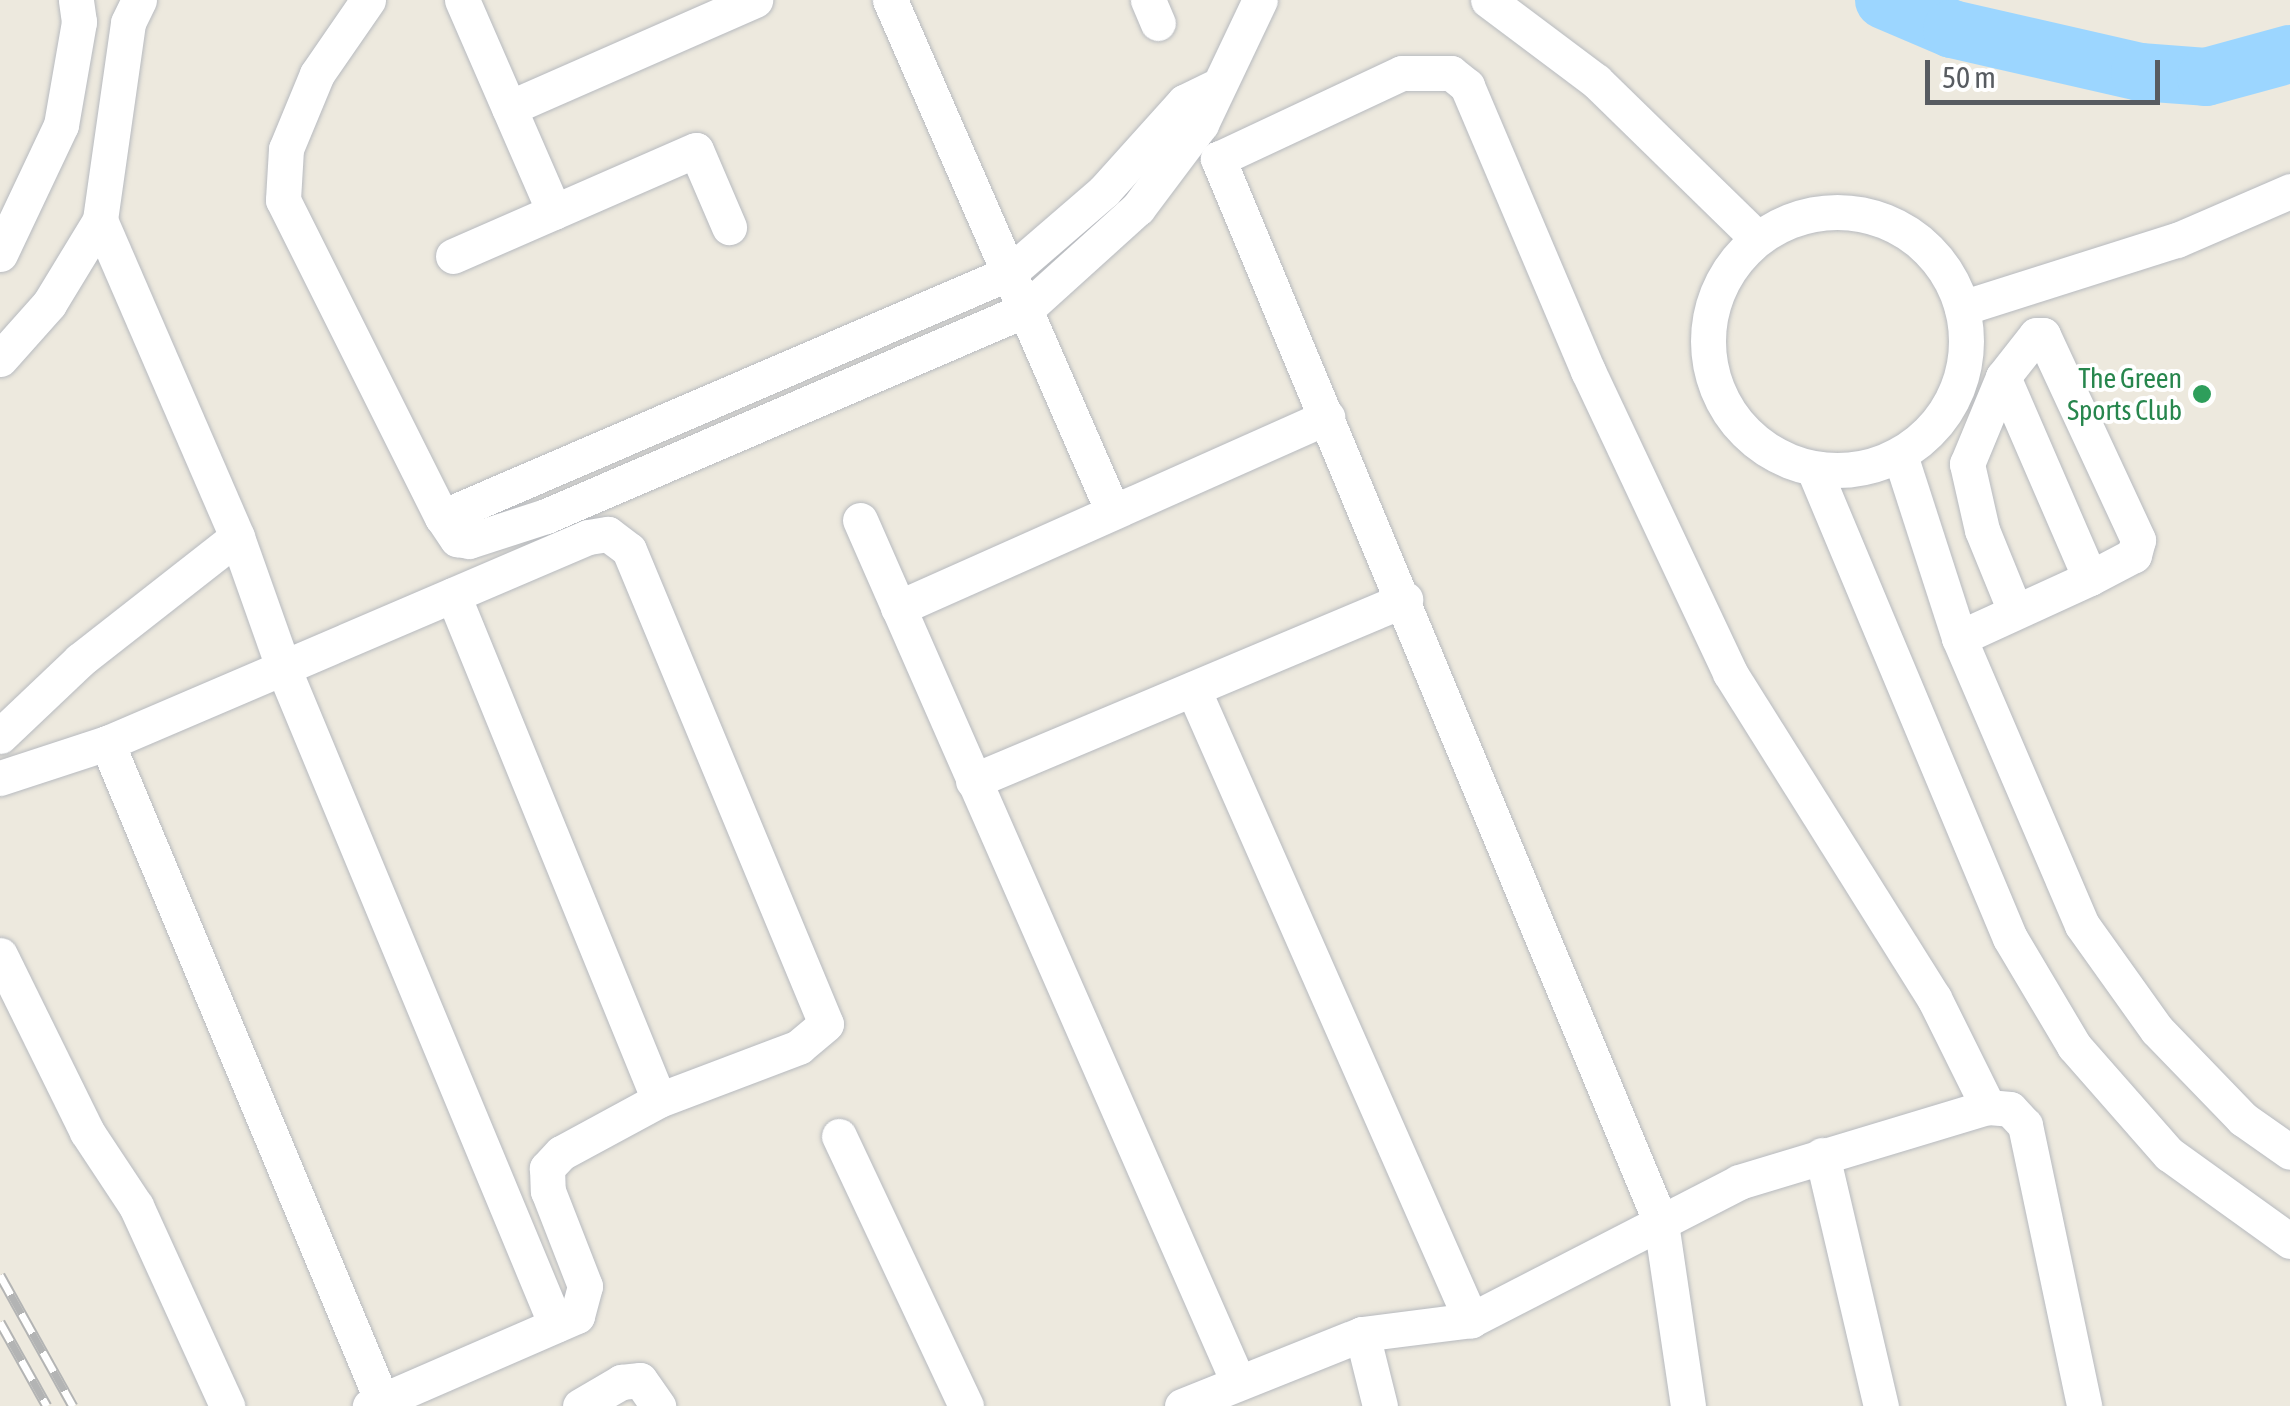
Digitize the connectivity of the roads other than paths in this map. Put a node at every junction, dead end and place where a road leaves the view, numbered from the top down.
1 (76, 0) edge
2 (139, 0) edge
3 (368, 0) edge
4 (462, 0) edge
5 (756, 0) edge
6 (890, 0) edge
7 (1260, 0) edge
8 (1488, 0) edge
9 (1213, 88) junction
10 (509, 108) junction
11 (2290, 190) edge
12 (554, 212) junction
13 (100, 220) junction
14 (729, 227) dead end
15 (1758, 238) junction
16 (0, 254) edge
17 (453, 256) dead end
18 (1009, 273) junction
19 (1962, 308) junction
20 (1025, 310) junction
21 (0, 359) edge
22 (2003, 377) junction
23 (1327, 417) junction
24 (1900, 455) junction
25 (1814, 470) junction
26 (1112, 512) junction
27 (442, 518) junction
28 (860, 520) dead end
29 (237, 537) junction
30 (2090, 578) junction
31 (453, 595) junction
32 (1405, 600) junction
33 (898, 608) junction
34 (2015, 611) junction
35 (1959, 638) junction
36 (284, 670) junction
37 (1193, 689) junction
38 (0, 736) edge
39 (107, 743) junction
40 (0, 778) edge
41 (973, 781) junction
42 (0, 955) edge
43 (659, 1100) junction
44 (1988, 1107) junction
45 (839, 1136) dead end
46 (2290, 1152) edge
47 (1822, 1155) junction
48 (1662, 1223) junction
49 (2290, 1241) edge
50 (1471, 1320) junction
51 (556, 1325) junction
52 (1362, 1334) junction
53 (1248, 1389) edge
54 (376, 1403) edge
55 (226, 1406) edge
56 (580, 1406) edge
57 (658, 1406) edge
58 (966, 1406) edge
59 (1182, 1406) edge
60 (1380, 1406) edge
61 (1688, 1406) edge
62 (1881, 1406) edge
63 (2084, 1406) edge

1 - 16 street
2 - 13 street
3 - 27 street
4 - 10 street
5 - 10 street
6 - 18 street
7 - 9 street
8 - 15 street
9 - 18 street
9 - 20 street
10 - 12 street
11 - 19 street
12 - 14 street
12 - 17 street
13 - 21 street
13 - 29 street
15 - 19 street
15 - 25 street
18 - 20 street
18 - 27 street
19 - 24 street
20 - 26 street
20 - 27 street
22 - 30 street
22 - 30 street
22 - 34 street
23 - 26 street
23 - 32 street
23 - 44 street
24 - 25 street
24 - 35 street
25 - 49 street
26 - 33 street
28 - 33 street
29 - 36 street
29 - 38 street
30 - 34 street
31 - 36 street
31 - 43 street
31 - 43 street
32 - 37 street
32 - 48 street
33 - 41 street
34 - 35 street
35 - 46 street
36 - 39 street
36 - 51 street
37 - 41 street
37 - 50 street
39 - 40 street
39 - 54 street
41 - 53 street
42 - 55 street
43 - 51 street
44 - 47 street
44 - 63 street
45 - 58 street
47 - 48 street
47 - 62 street
48 - 50 street
48 - 61 street
50 - 52 street
51 - 54 street
52 - 53 street
52 - 60 street
53 - 59 street
56 - 57 street

